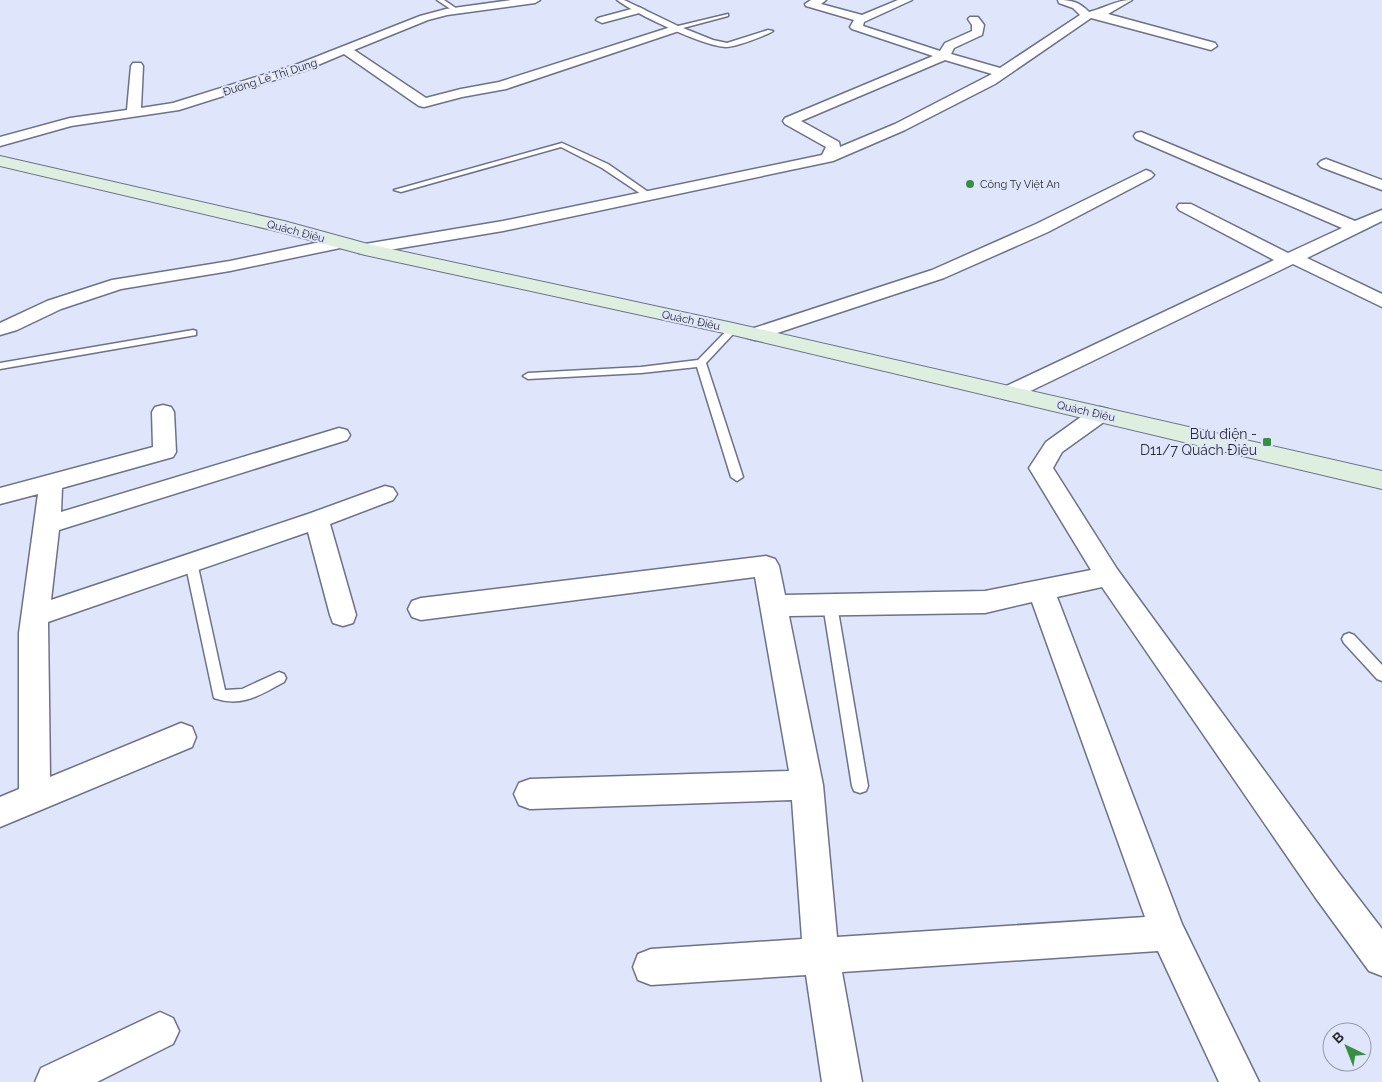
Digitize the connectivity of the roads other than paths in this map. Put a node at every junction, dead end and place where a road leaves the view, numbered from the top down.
1 (440, 0) edge
2 (535, 0) edge
3 (620, 0) edge
4 (821, 0) edge
5 (906, 0) edge
6 (1062, 0) edge
7 (1128, 0) edge
8 (639, 10) junction
9 (457, 11) junction
10 (726, 15) dead end
11 (1090, 15) junction
12 (863, 19) junction
13 (974, 19) dead end
14 (602, 20) dead end
15 (678, 28) junction
16 (770, 31) dead end
17 (1211, 46) dead end
18 (346, 50) junction
19 (944, 56) junction
20 (137, 66) dead end
21 (1003, 73) junction
22 (465, 79) dead end
23 (410, 94) junction
24 (134, 113) junction
25 (1141, 136) dead end
26 (0, 142) edge
27 (828, 158) junction
28 (0, 161) edge
29 (1326, 164) dead end
30 (1146, 175) dead end
31 (1382, 185) edge
32 (398, 190) dead end
33 (650, 196) junction
34 (1185, 207) dead end
35 (1382, 215) edge
36 (1357, 228) junction
37 (339, 243) junction
38 (365, 249) junction
39 (1290, 259) junction
40 (1382, 301) edge
41 (5, 328) edge
42 (734, 329) junction
43 (193, 333) dead end
44 (755, 334) junction
45 (0, 348) edge
46 (701, 363) junction
47 (0, 366) edge
48 (528, 376) dead end
49 (1009, 393) junction
50 (163, 412) dead end
51 (1100, 414) junction
52 (339, 436) dead end
53 (737, 477) dead end
54 (1382, 480) edge
55 (50, 483) junction
56 (385, 494) dead end
57 (0, 496) edge
58 (317, 520) junction
59 (47, 526) junction
60 (192, 562) junction
61 (1108, 576) junction
62 (1042, 590) junction
63 (830, 605) junction
64 (775, 606) junction
65 (420, 609) dead end
66 (35, 616) junction
67 (344, 616) dead end
68 (1349, 640) dead end
69 (1382, 675) edge
70 (279, 678) dead end
71 (181, 737) dead end
72 (807, 785) junction
73 (860, 786) dead end
74 (530, 794) dead end
75 (35, 798) junction
76 (0, 812) edge
77 (1168, 933) junction
78 (821, 956) junction
79 (1382, 958) edge
80 (651, 967) dead end
81 (160, 1031) dead end
82 (55, 1082) edge
83 (842, 1082) edge
84 (1239, 1082) edge

1 - 9 lane
2 - 9 street, Đường Lê Thị Dung
3 - 8 lane
4 - 12 street
5 - 12 street
6 - 11 street
7 - 11 street
8 - 14 street
8 - 15 lane
9 - 18 street, Đường Lê Thị Dung
10 - 15 lane
11 - 17 street
11 - 21 street
12 - 19 street
13 - 19 street
15 - 16 lane
15 - 23 street
18 - 23 street
18 - 24 street, Đường Lê Thị Dung
19 - 21 street
19 - 27 street
20 - 24 street
21 - 27 street
22 - 23 street
24 - 26 street, Đường Lê Thị Dung
25 - 36 street
27 - 33 street
28 - 37 main road, Quách Điêu
29 - 31 street
30 - 44 street
32 - 33 lane
33 - 38 street
34 - 39 street
35 - 36 street
36 - 39 street
37 - 38 main road, Quách Điêu
37 - 41 street
38 - 42 main road, Quách Điêu
39 - 40 street
39 - 49 street
41 - 45 street
42 - 44 main road, Quách Điêu
42 - 46 lane
43 - 47 lane
44 - 49 main road, Quách Điêu
46 - 48 lane
46 - 53 lane
49 - 51 main road, Quách Điêu
50 - 55 street
51 - 54 main road, Quách Điêu
51 - 61 street
52 - 59 street
55 - 57 street
55 - 59 street
56 - 58 street
58 - 60 street
58 - 67 street
59 - 66 street
60 - 66 street
60 - 70 lane
61 - 62 street
61 - 79 street
62 - 63 street
62 - 77 street
63 - 64 street
63 - 73 lane
64 - 65 street
64 - 72 street
66 - 75 street
68 - 69 lane
71 - 75 street
72 - 74 street
72 - 78 street
75 - 76 street
77 - 78 street
77 - 84 street
78 - 80 street
78 - 83 street
81 - 82 street

